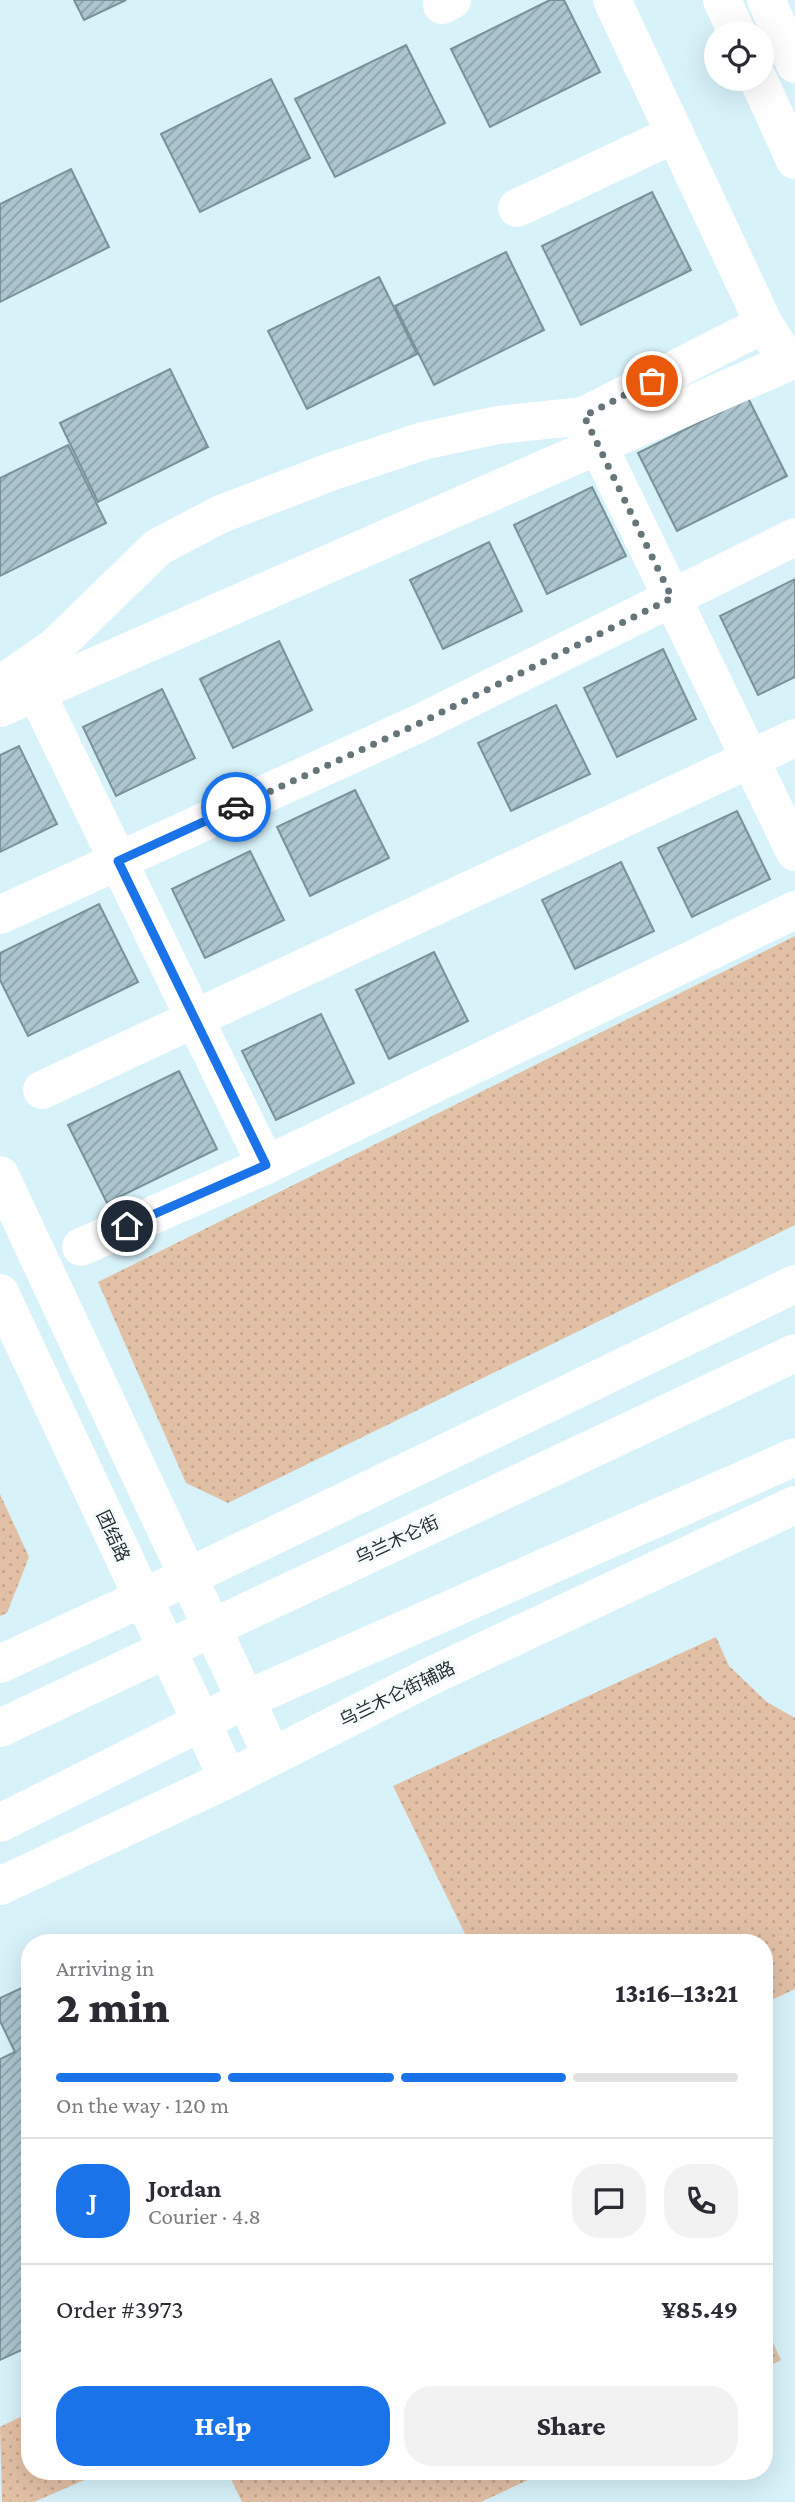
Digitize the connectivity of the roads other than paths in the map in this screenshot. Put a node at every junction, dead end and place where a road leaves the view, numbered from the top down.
1 (612, 0) edge
2 (722, 0) edge
3 (766, 0) edge
4 (732, 21) edge
5 (795, 64) edge
6 (763, 91) edge
7 (675, 134) junction
8 (795, 160) edge
9 (517, 208) dead end
10 (591, 431) junction
11 (795, 537) edge
12 (672, 598) junction
13 (18, 688) edge
14 (0, 708) edge
15 (795, 738) edge
16 (750, 759) junction
17 (795, 852) edge
18 (118, 861) junction
19 (795, 910) edge
20 (0, 915) edge
21 (195, 1019) junction
22 (42, 1090) dead end
23 (266, 1165) junction
24 (0, 1175) edge
25 (81, 1247) dead end
26 (795, 1284) edge
27 (0, 1293) edge
28 (795, 1353) edge
29 (795, 1457) edge
30 (795, 1505) edge
31 (188, 1577) junction
32 (142, 1599) junction
33 (212, 1627) junction
34 (167, 1649) junction
35 (0, 1664) edge
36 (245, 1700) junction
37 (202, 1721) junction
38 (0, 1728) edge
39 (272, 1756) junction
40 (228, 1779) junction
41 (0, 1823) edge
42 (0, 1886) edge

1 - 7 street
2 - 4 street
3 - 5 street
6 - 8 street
7 - 9 street
7 - 10 street
10 - 12 street
10 - 13 street
10 - 13 street
11 - 12 street
12 - 16 street
12 - 18 street
13 - 14 street
13 - 18 street
15 - 16 street
16 - 17 street
16 - 21 street
18 - 20 street
18 - 21 street
19 - 23 street
21 - 22 street
21 - 23 street
23 - 25 street
24 - 31 street
26 - 31 street
27 - 32 street, 团结路
28 - 33 street, 乌兰木仑街
29 - 36 street
30 - 39 street, 乌兰木仑街辅路
31 - 32 street
31 - 33 street
32 - 34 street, 团结路
32 - 35 street
33 - 34 street, 乌兰木仑街
33 - 36 street
34 - 37 street, 团结路
34 - 38 street, 乌兰木仑街
36 - 37 street
36 - 39 street
37 - 40 street, 团结路
37 - 41 street
39 - 40 street, 乌兰木仑街辅路
40 - 42 street, 乌兰木仑街辅路

